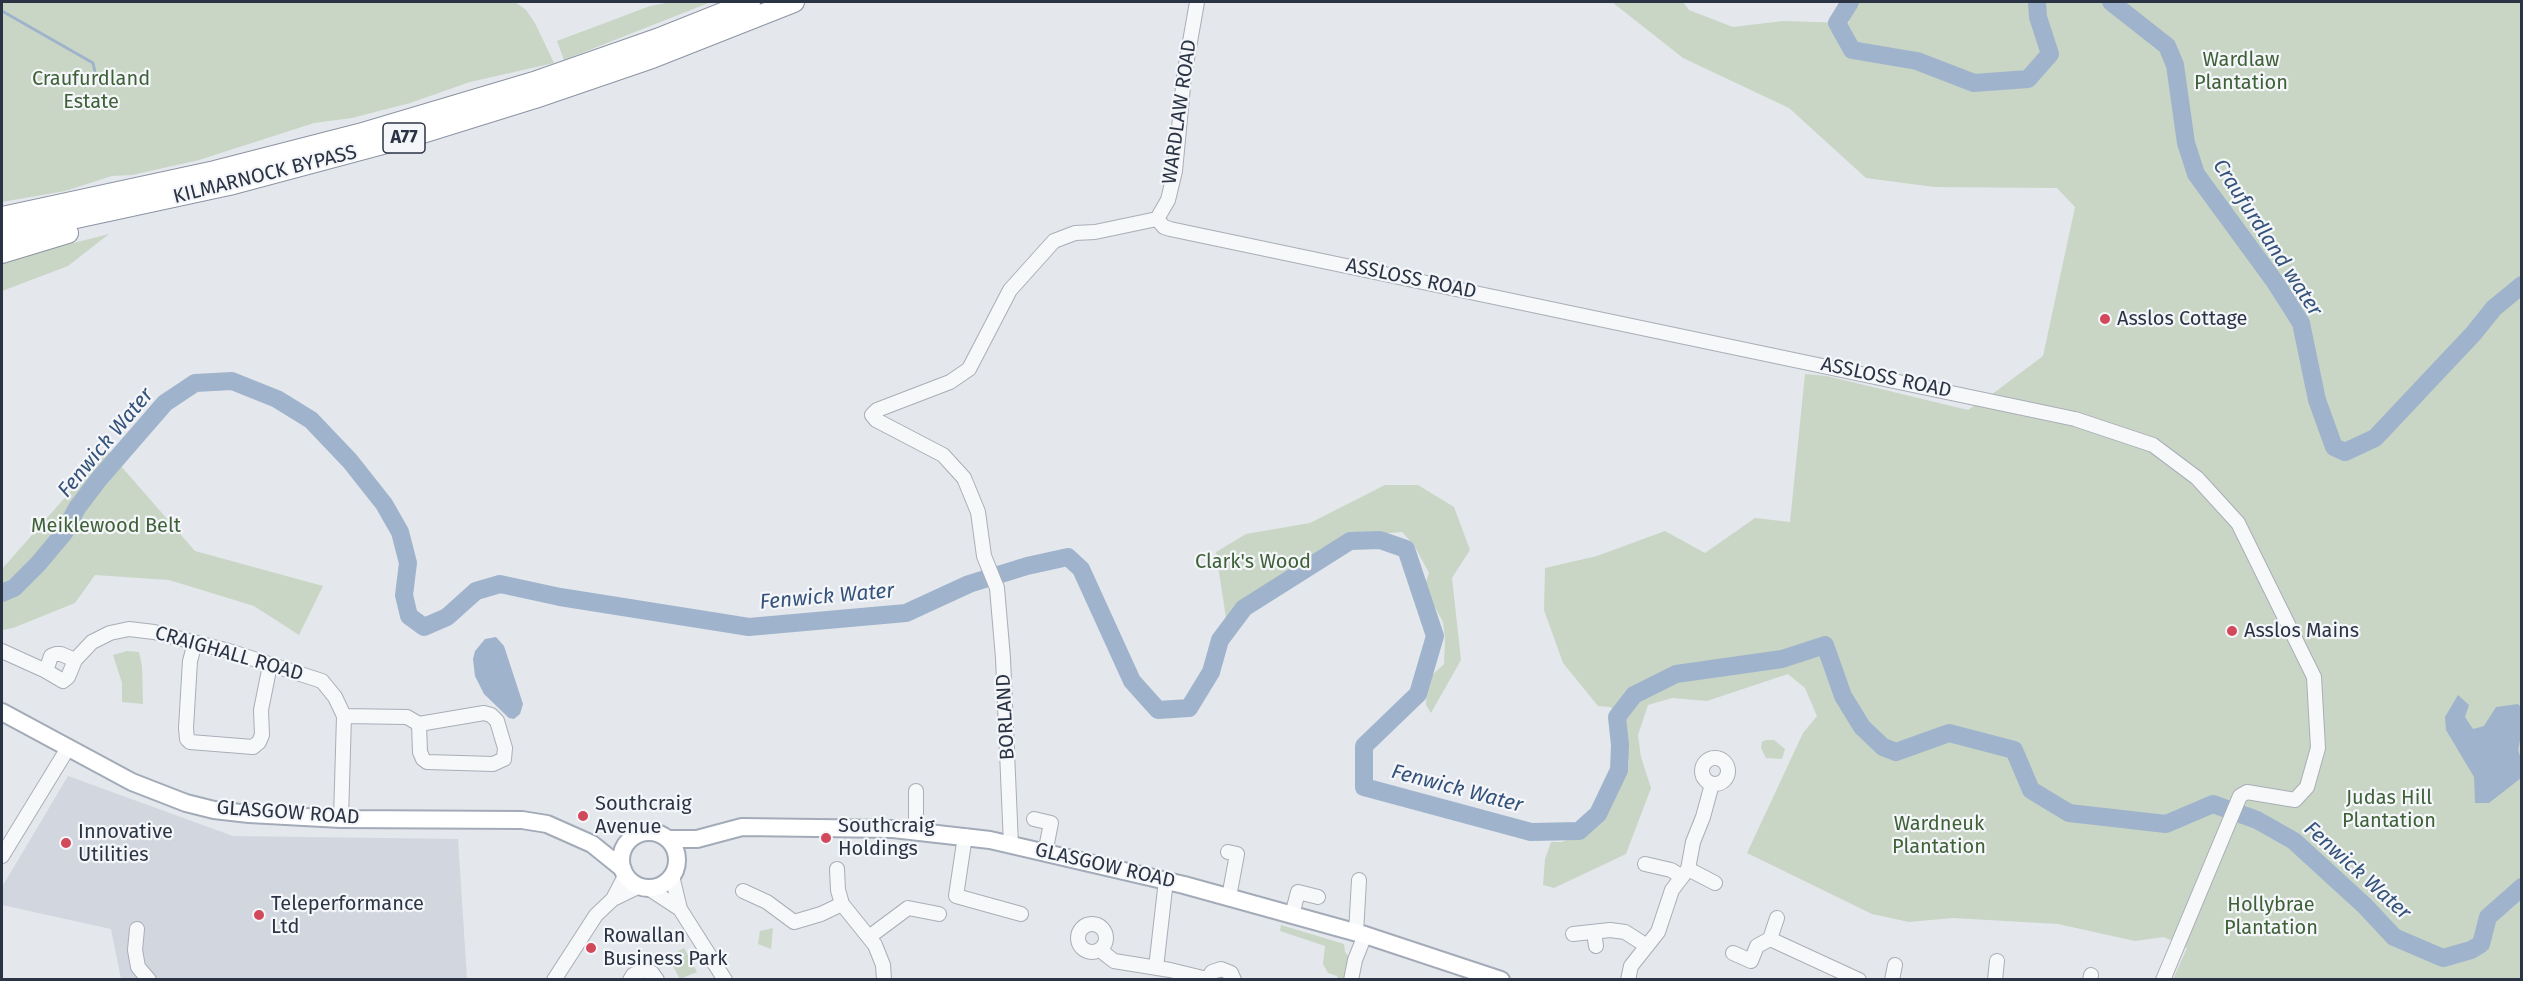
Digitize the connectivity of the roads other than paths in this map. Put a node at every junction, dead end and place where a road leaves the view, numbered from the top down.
1 (750, 2) edge
2 (795, 2) edge
3 (1197, 2) edge
4 (123, 210) junction
5 (2, 217) edge
6 (1157, 219) junction
7 (2, 234) edge
8 (2, 253) edge
9 (195, 644) junction
10 (2, 651) edge
11 (75, 660) junction
12 (270, 665) junction
13 (46, 671) junction
14 (2, 712) edge
15 (344, 716) junction
16 (419, 724) junction
17 (68, 748) junction
18 (1712, 784) dead end
19 (916, 791) dead end
20 (341, 819) junction
21 (1034, 819) dead end
22 (916, 831) junction
23 (965, 836) junction
24 (697, 839) junction
25 (669, 840) junction
26 (627, 842) junction
27 (592, 844) junction
28 (1011, 845) junction
29 (1228, 852) dead end
30 (1045, 853) junction
31 (2, 856) edge
32 (1645, 864) dead end
33 (675, 868) junction
34 (837, 869) dead end
35 (624, 871) junction
36 (1685, 873) junction
37 (1166, 880) junction
38 (1359, 880) dead end
39 (1715, 884) dead end
40 (644, 887) junction
41 (744, 891) dead end
42 (1229, 897) junction
43 (1318, 897) dead end
44 (613, 899) junction
45 (842, 904) junction
46 (680, 909) junction
47 (939, 914) dead end
48 (1022, 914) dead end
49 (1292, 915) junction
50 (1777, 918) dead end
51 (137, 929) dead end
52 (1594, 932) junction
53 (1360, 934) junction
54 (1573, 934) dead end
55 (869, 937) junction
56 (1770, 939) junction
57 (1596, 946) dead end
58 (1647, 946) junction
59 (1100, 950) dead end
60 (1734, 953) dead end
61 (1997, 961) dead end
62 (1895, 965) dead end
63 (1156, 968) junction
64 (1207, 979) edge
65 (149, 980) edge
66 (554, 980) edge
67 (630, 980) edge
68 (657, 980) edge
69 (726, 980) edge
70 (884, 980) edge
71 (1234, 980) edge
72 (1351, 980) edge
73 (1501, 980) edge
74 (1628, 980) edge
75 (1858, 980) edge
76 (1892, 980) edge
77 (1995, 980) edge
78 (2163, 980) edge

1 - 5 highway, KILMARNOCK BYPASS / A77
2 - 4 highway, KILMARNOCK BYPASS / A77
3 - 6 street, WARDLAW ROAD
4 - 7 highway, KILMARNOCK BYPASS / A77
4 - 8 highway, A77
6 - 28 street, BORLAND
6 - 78 street, ASSLOSS ROAD
9 - 11 street, CRAIGHALL ROAD
9 - 12 street, CRAIGHALL ROAD
9 - 12 street
10 - 13 street
11 - 13 street
11 - 13 street, CRAIGHALL ROAD
12 - 15 street, CRAIGHALL ROAD
14 - 17 main road, GLASGOW ROAD
15 - 16 street
15 - 20 street
16 - 16 street
17 - 20 main road, GLASGOW ROAD
17 - 31 street
18 - 36 street
19 - 22 street
20 - 27 main road, GLASGOW ROAD
21 - 30 street
22 - 23 main road, GLASGOW ROAD
22 - 24 main road, GLASGOW ROAD
23 - 28 main road, GLASGOW ROAD
23 - 48 street
24 - 25 main road, GLASGOW ROAD
24 - 33 main road
25 - 26 main road
25 - 33 main road
26 - 27 main road, GLASGOW ROAD
26 - 35 main road
27 - 35 main road, GLASGOW ROAD
28 - 30 main road, GLASGOW ROAD
29 - 42 street
30 - 37 main road, GLASGOW ROAD
32 - 36 street
33 - 40 main road
33 - 46 street
34 - 45 street
35 - 40 main road
35 - 44 street
36 - 39 street
36 - 58 street
37 - 42 main road, GLASGOW ROAD
37 - 63 street
38 - 53 street
40 - 44 street
40 - 46 street
41 - 45 street
42 - 49 main road, GLASGOW ROAD
43 - 49 street
44 - 66 street
45 - 55 street
46 - 69 street
47 - 55 street
49 - 53 main road, GLASGOW ROAD
50 - 56 street
51 - 65 street
52 - 54 street
52 - 57 street
52 - 58 street
53 - 72 street
53 - 73 main road, GLASGOW ROAD
55 - 70 street
56 - 60 street
56 - 75 street
58 - 74 street
59 - 63 street
61 - 77 street
62 - 76 street
63 - 64 street
64 - 71 street
67 - 68 street

